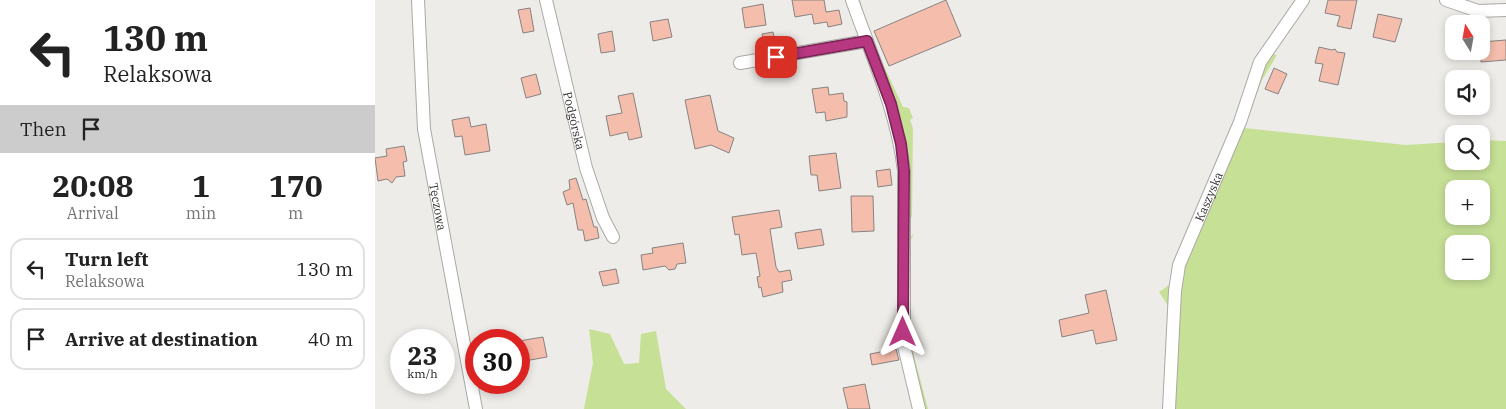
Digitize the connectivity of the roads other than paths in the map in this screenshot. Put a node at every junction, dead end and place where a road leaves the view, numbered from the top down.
1 (418, 0) edge
2 (546, 0) edge
3 (851, 0) edge
4 (1303, 0) edge
5 (1446, 0) edge
6 (1506, 10) edge
7 (867, 41) junction
8 (740, 63) dead end
9 (613, 237) dead end
10 (476, 409) edge
11 (919, 409) edge
12 (1169, 409) edge

1 - 10 street, Tęczowa
2 - 9 street, Podgórska
3 - 7 street
4 - 12 street, Kaszyska
5 - 6 street
7 - 8 street
7 - 11 street

